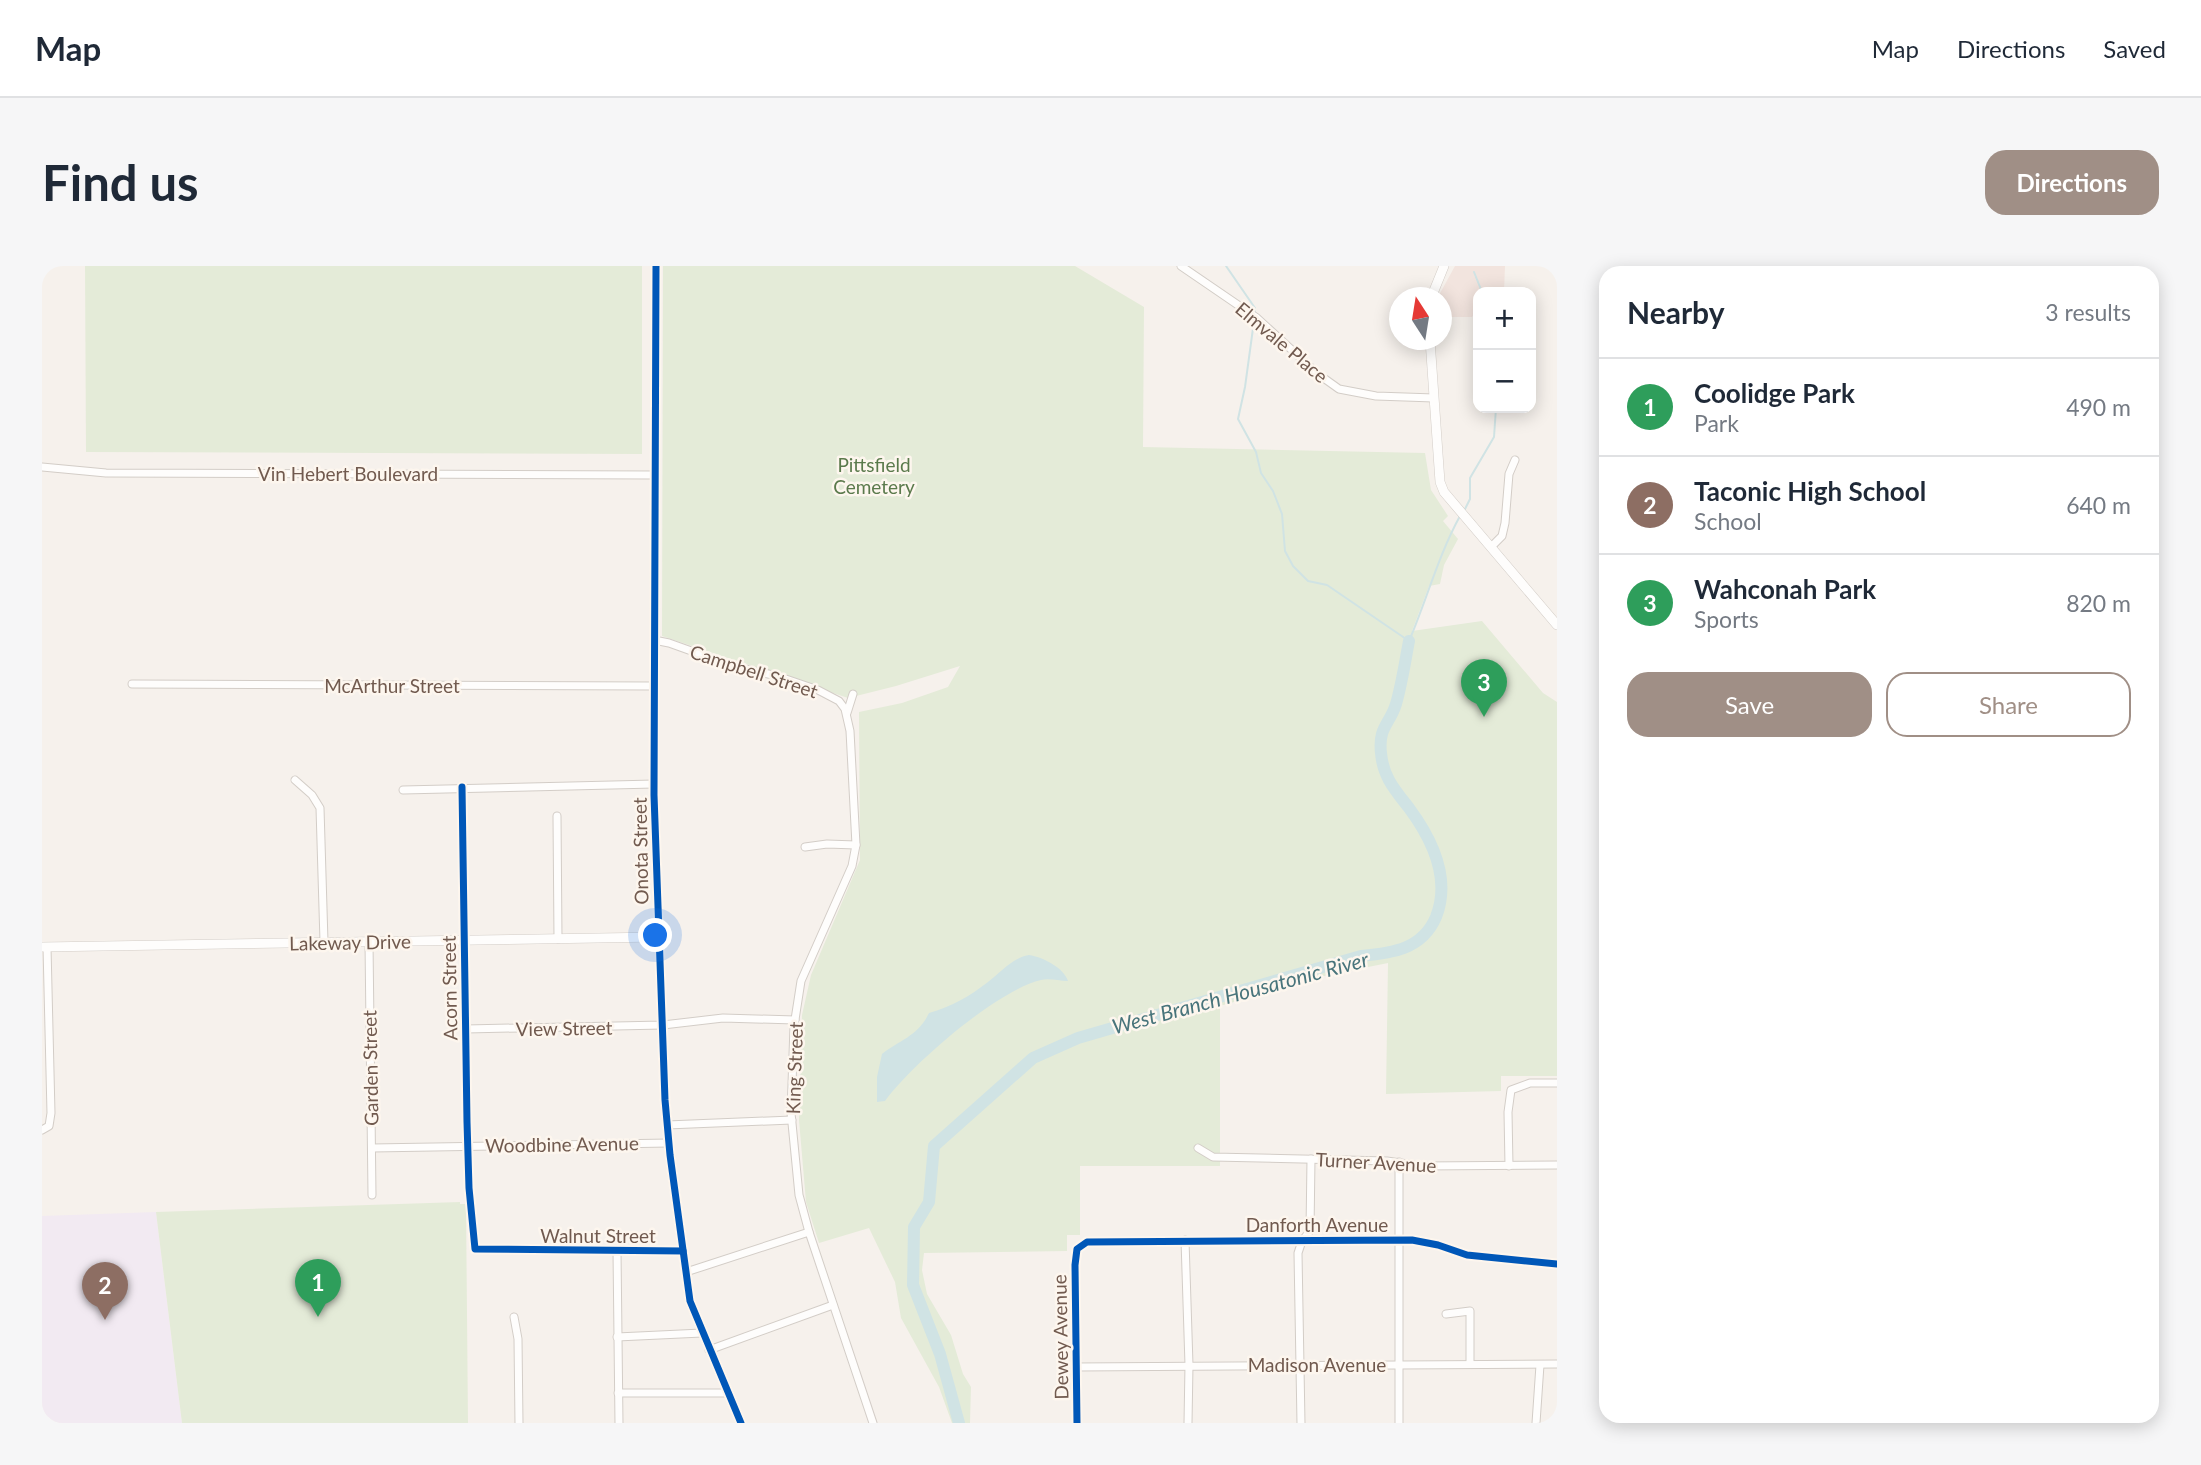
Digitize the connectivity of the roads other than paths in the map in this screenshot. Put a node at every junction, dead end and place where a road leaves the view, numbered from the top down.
1 (656, 266) edge
2 (1181, 266) edge
3 (1444, 266) edge
4 (1435, 287) edge
5 (1431, 350) edge
6 (1434, 398) junction
7 (1515, 460) dead end
8 (42, 467) edge
9 (655, 475) junction
10 (1491, 547) junction
11 (1557, 625) edge
12 (654, 640) junction
13 (132, 684) dead end
14 (653, 686) junction
15 (853, 694) dead end
16 (846, 714) junction
17 (295, 780) dead end
18 (654, 785) junction
19 (462, 787) junction
20 (404, 790) dead end
21 (557, 816) dead end
22 (856, 845) junction
23 (805, 847) dead end
24 (659, 937) junction
25 (558, 939) junction
26 (464, 940) junction
27 (324, 942) junction
28 (369, 942) junction
29 (45, 947) edge
30 (795, 1020) junction
31 (663, 1026) junction
32 (466, 1029) junction
33 (1557, 1083) edge
34 (792, 1120) junction
35 (667, 1125) junction
36 (42, 1130) edge
37 (668, 1143) junction
38 (468, 1146) junction
39 (372, 1147) junction
40 (1198, 1148) dead end
41 (1311, 1159) junction
42 (1399, 1162) junction
43 (1557, 1165) edge
44 (1509, 1166) junction
45 (469, 1189) joint
46 (372, 1195) dead end
47 (809, 1232) junction
48 (1185, 1240) junction
49 (1399, 1240) junction
50 (1302, 1241) junction
51 (1077, 1250) joint
52 (617, 1251) junction
53 (683, 1251) junction
54 (1557, 1264) edge
55 (686, 1272) junction
56 (833, 1305) junction
57 (1446, 1314) dead end
58 (514, 1317) dead end
59 (702, 1333) junction
60 (617, 1337) junction
61 (709, 1350) junction
62 (1400, 1364) junction
63 (1470, 1364) junction
64 (1557, 1364) edge
65 (1189, 1365) junction
66 (1301, 1365) junction
67 (1540, 1365) junction
68 (1076, 1367) junction
69 (618, 1393) junction
70 (728, 1393) junction
71 (519, 1423) edge
72 (619, 1423) edge
73 (741, 1423) edge
74 (873, 1423) edge
75 (1077, 1423) edge
76 (1188, 1423) edge
77 (1301, 1423) edge
78 (1399, 1423) edge
79 (1536, 1423) edge

1 - 9 street, Onota Street
2 - 6 street, Elmvale Place
3 - 4 street
5 - 6 street
6 - 10 street
7 - 10 street
8 - 9 street, Vin Hebert Boulevard
9 - 12 street, Onota Street
10 - 11 street
12 - 14 street, Onota Street
12 - 16 street, Campbell Street
13 - 14 street, McArthur Street
14 - 18 street, Onota Street
15 - 16 street
16 - 22 street, King Street
17 - 27 street
18 - 19 street
18 - 24 street, Onota Street
19 - 20 street
19 - 26 street, Acorn Street
21 - 25 street
22 - 23 street
22 - 30 street, King Street
24 - 25 street, Lakeway Drive
24 - 31 street, Onota Street
25 - 26 street, Lakeway Drive
26 - 28 street, Lakeway Drive
26 - 32 street, Acorn Street
27 - 28 street, Lakeway Drive
27 - 29 street, Lakeway Drive
28 - 39 street, Garden Street
29 - 36 street
30 - 31 street, View Street
30 - 34 street, King Street
31 - 32 street, View Street
31 - 35 street, Onota Street
32 - 38 street, Acorn Street
33 - 44 street
34 - 35 street
34 - 47 street, King Street
35 - 37 street, Onota Street
37 - 38 street, Woodbine Avenue
37 - 53 street, Onota Street
38 - 39 street, Woodbine Avenue
38 - 45 street, Acorn Street
39 - 46 street, Garden Street
40 - 41 street, Turner Avenue
41 - 42 street, Turner Avenue
41 - 50 street
42 - 44 street, Turner Avenue
42 - 49 street
43 - 44 street, Turner Avenue
45 - 52 street, Walnut Street
47 - 55 street
47 - 56 street, King Street
48 - 50 street, Danforth Avenue
48 - 51 street, Danforth Avenue
48 - 65 street
49 - 50 street, Danforth Avenue
49 - 54 street, Danforth Avenue
49 - 62 street
50 - 66 street
51 - 68 street, Dewey Avenue
52 - 53 street, Walnut Street
52 - 60 street
53 - 55 street, Onota Street
55 - 59 street, Onota Street
56 - 61 street
56 - 74 street, King Street
57 - 63 street
58 - 71 street
59 - 60 street
59 - 61 street, Onota Street
60 - 69 street
61 - 70 street, Onota Street
62 - 63 street, Madison Avenue
62 - 66 street, Madison Avenue
62 - 78 street
63 - 67 street, Madison Avenue
64 - 67 street, Madison Avenue
65 - 66 street, Madison Avenue
65 - 68 street, Madison Avenue
65 - 76 street
66 - 77 street
67 - 79 street
68 - 75 street, Dewey Avenue
69 - 70 street
69 - 72 street
70 - 73 street, Onota Street

